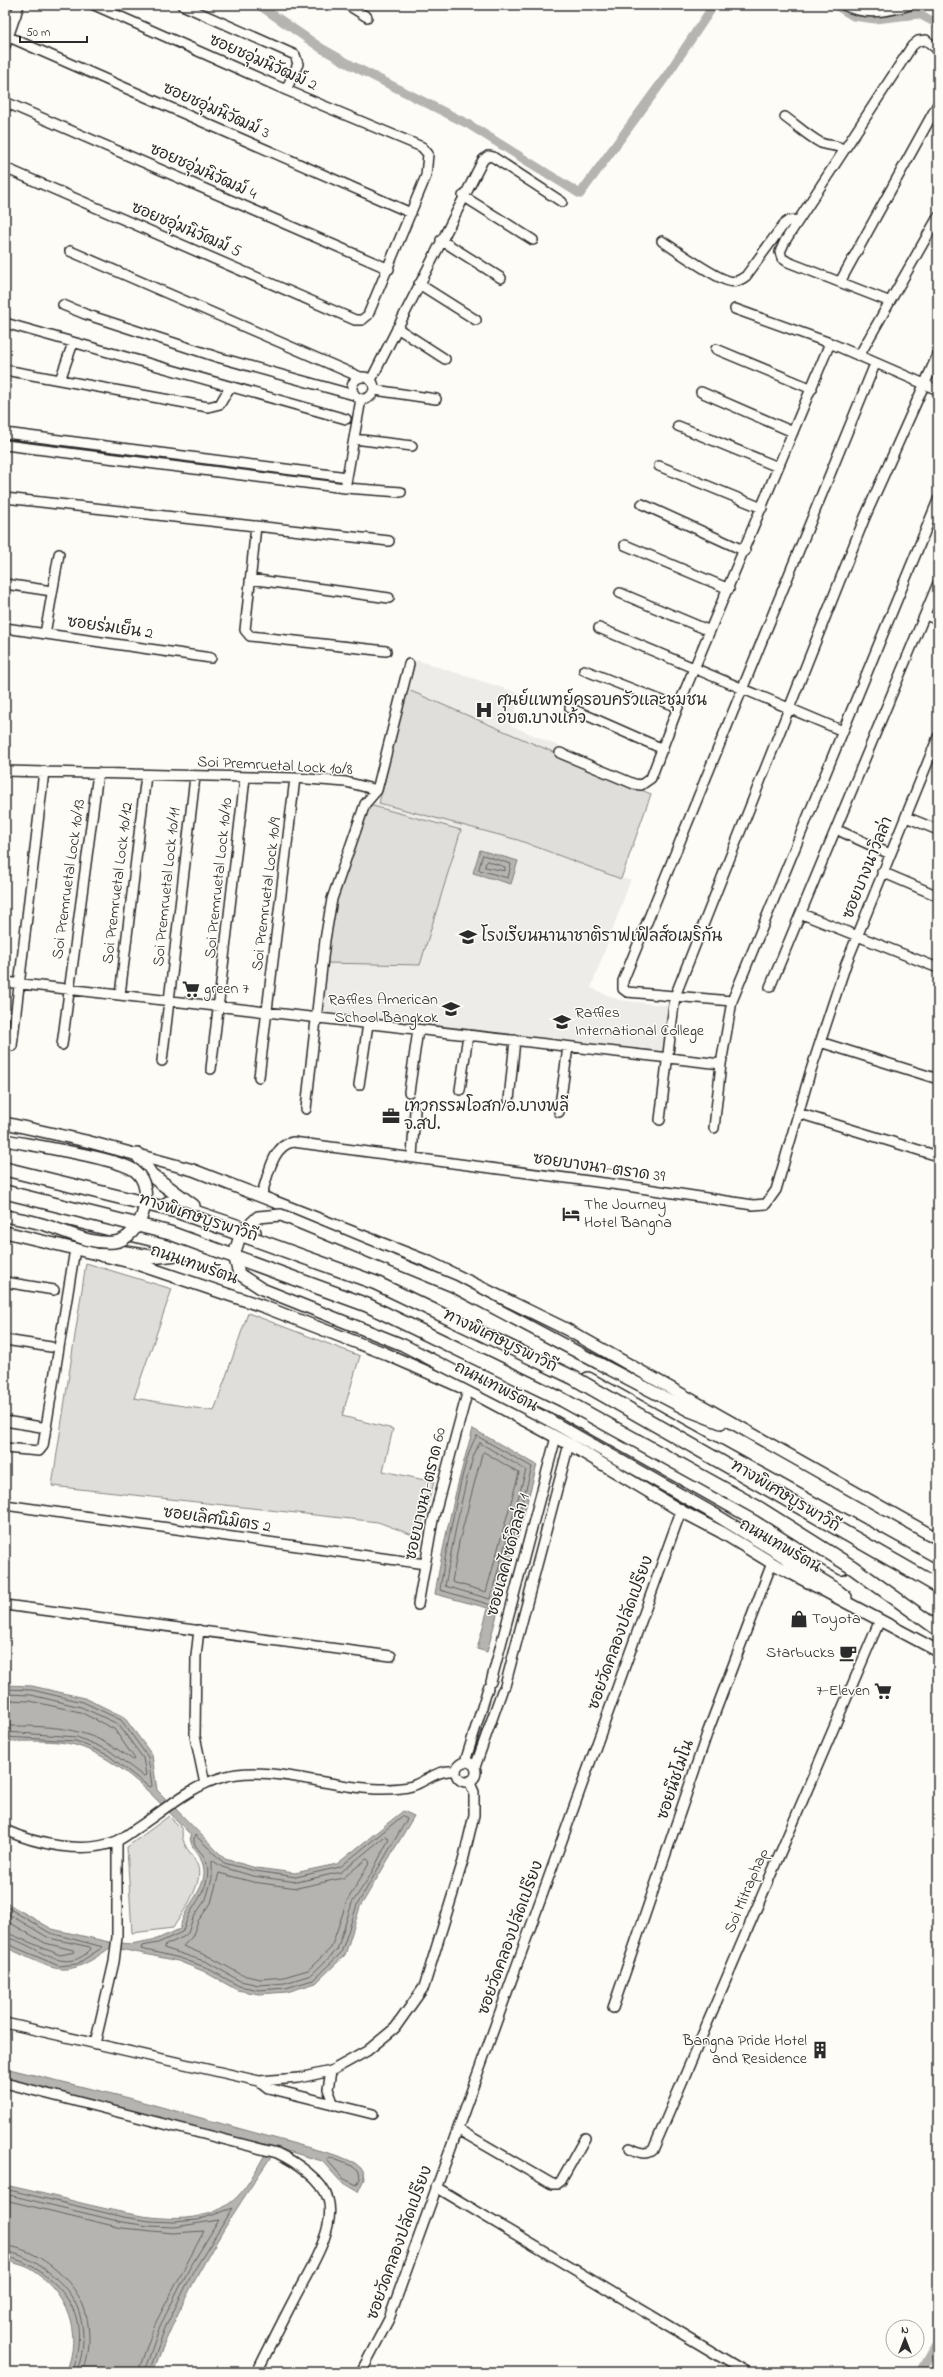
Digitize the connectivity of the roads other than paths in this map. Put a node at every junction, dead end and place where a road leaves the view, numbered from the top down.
1 (19, 5) edge
2 (94, 5) edge
3 (182, 5) edge
4 (348, 5) edge
5 (844, 5) edge
6 (910, 5) edge
7 (858, 8) edge
8 (5, 13) edge
9 (16, 15) junction
10 (367, 17) dead end
11 (8, 37) junction
12 (5, 46) edge
13 (938, 50) edge
14 (286, 90) junction
15 (5, 102) edge
16 (938, 104) edge
17 (785, 117) dead end
18 (844, 150) junction
19 (5, 168) edge
20 (463, 196) junction
21 (562, 202) dead end
22 (411, 213) junction
23 (938, 217) edge
24 (798, 220) junction
25 (441, 240) junction
26 (533, 240) dead end
27 (662, 241) dead end
28 (70, 251) dead end
29 (389, 269) junction
30 (501, 278) dead end
31 (840, 282) junction
32 (419, 284) junction
33 (888, 301) junction
34 (63, 305) dead end
35 (735, 309) dead end
36 (476, 320) dead end
37 (5, 323) edge
38 (397, 328) junction
39 (73, 343) junction
40 (830, 343) junction
41 (716, 349) dead end
42 (938, 354) edge
43 (859, 356) junction
44 (445, 359) dead end
45 (875, 364) junction
46 (5, 370) edge
47 (360, 377) junction
48 (60, 380) junction
49 (371, 380) junction
50 (924, 384) junction
51 (230, 387) junction
52 (812, 389) junction
53 (375, 390) junction
54 (938, 390) edge
55 (701, 392) dead end
56 (357, 397) junction
57 (436, 399) dead end
58 (346, 419) dead end
59 (678, 426) dead end
60 (793, 432) junction
61 (5, 433) edge
62 (26, 436) junction
63 (354, 439) junction
64 (5, 445) edge
65 (412, 446) dead end
66 (25, 447) junction
67 (126, 449) junction
68 (125, 460) junction
69 (228, 462) junction
70 (659, 466) dead end
71 (778, 467) junction
72 (227, 473) junction
73 (347, 477) junction
74 (345, 488) junction
75 (401, 492) dead end
76 (5, 498) edge
77 (938, 500) edge
78 (642, 504) dead end
79 (762, 508) junction
80 (256, 526) junction
81 (390, 542) dead end
82 (625, 546) dead end
83 (745, 551) junction
84 (59, 554) dead end
85 (250, 579) junction
86 (938, 583) edge
87 (5, 584) edge
88 (729, 589) junction
89 (52, 592) junction
90 (620, 593) dead end
91 (389, 598) dead end
92 (926, 615) junction
93 (938, 620) edge
94 (5, 628) edge
95 (599, 628) dead end
96 (710, 631) junction
97 (45, 634) junction
98 (386, 651) dead end
99 (211, 658) dead end
100 (410, 664) dead end
101 (696, 667) junction
102 (584, 670) dead end
103 (743, 688) junction
104 (678, 707) junction
105 (570, 708) dead end
106 (790, 709) junction
107 (843, 731) junction
108 (938, 737) edge
109 (664, 749) junction
110 (560, 753) dead end
111 (934, 759) edge
112 (5, 771) edge
113 (44, 771) junction
114 (98, 773) junction
115 (146, 775) junction
116 (195, 777) junction
117 (245, 778) junction
118 (296, 778) junction
119 (377, 790) junction
120 (906, 817) junction
121 (938, 830) edge
122 (842, 832) dead end
123 (890, 854) junction
124 (882, 872) junction
125 (938, 896) edge
126 (802, 914) junction
127 (857, 936) junction
128 (938, 968) edge
129 (5, 982) edge
130 (19, 984) junction
131 (770, 987) dead end
132 (69, 989) junction
133 (120, 995) junction
134 (675, 996) junction
135 (170, 1001) junction
136 (732, 1002) junction
137 (219, 1006) junction
138 (268, 1012) junction
139 (830, 1012) joint
140 (317, 1018) junction
141 (368, 1024) junction
142 (418, 1030) junction
143 (468, 1035) junction
144 (515, 1040) junction
145 (820, 1042) junction
146 (62, 1045) dead end
147 (12, 1046) dead end
148 (568, 1047) junction
149 (666, 1057) junction
150 (162, 1061) dead end
151 (721, 1064) junction
152 (211, 1068) dead end
153 (259, 1077) dead end
154 (938, 1079) edge
155 (359, 1085) dead end
156 (460, 1090) dead end
157 (409, 1092) dead end
158 (509, 1100) dead end
159 (306, 1108) dead end
160 (415, 1110) dead end
161 (559, 1112) dead end
162 (798, 1113) junction
163 (660, 1120) dead end
164 (5, 1124) edge
165 (714, 1128) dead end
166 (5, 1140) edge
167 (138, 1155) junction
168 (938, 1156) edge
169 (412, 1158) junction
170 (5, 1164) edge
171 (5, 1169) edge
172 (5, 1184) edge
173 (5, 1192) edge
174 (261, 1196) junction
175 (5, 1203) edge
176 (199, 1212) junction
177 (5, 1216) edge
178 (5, 1233) edge
179 (5, 1236) edge
180 (75, 1249) junction
181 (192, 1253) junction
182 (103, 1255) junction
183 (5, 1282) edge
184 (54, 1290) dead end
185 (5, 1340) edge
186 (51, 1347) dead end
187 (468, 1390) junction
188 (5, 1421) edge
189 (47, 1428) junction
190 (754, 1436) junction
191 (556, 1437) junction
192 (570, 1444) junction
193 (5, 1448) edge
194 (5, 1505) edge
195 (681, 1511) junction
196 (938, 1538) edge
197 (772, 1563) junction
198 (425, 1564) junction
199 (938, 1573) edge
200 (938, 1586) edge
201 (5, 1605) edge
202 (418, 1605) dead end
203 (861, 1610) junction
204 (880, 1620) junction
205 (938, 1620) edge
206 (938, 1629) edge
207 (199, 1630) junction
208 (938, 1651) edge
209 (391, 1656) dead end
210 (485, 1697) junction
211 (498, 1702) junction
212 (465, 1762) junction
213 (475, 1767) junction
214 (456, 1771) junction
215 (470, 1781) junction
216 (205, 1784) junction
217 (9, 1832) edge
218 (5, 1840) edge
219 (117, 1841) junction
220 (613, 2008) dead end
221 (5, 2023) edge
222 (95, 2044) junction
223 (331, 2070) junction
224 (259, 2081) junction
225 (5, 2083) edge
226 (334, 2105) junction
227 (373, 2114) dead end
228 (459, 2130) junction
229 (585, 2138) dead end
230 (630, 2148) dead end
231 (436, 2187) junction
232 (257, 2372) edge
233 (362, 2372) edge
234 (746, 2372) edge

1 - 9 street
2 - 14 street, ซอยชอุ่มนิวัฒม์ 2
3 - 14 street
4 - 10 street
5 - 7 street
6 - 7 street
8 - 9 street
9 - 11 street
11 - 12 street
11 - 22 street, ซอยชอุ่มนิวัฒม์ 3
13 - 18 street
14 - 22 street, ซอยชอุ่มนิวัฒม์ 2
15 - 29 street, ซอยชอุ่มนิวัฒม์ 4
16 - 31 street
17 - 18 street
18 - 24 street
19 - 29 street, ซอยชอุ่มนิวัฒม์ 5
20 - 21 street
20 - 25 street
20 - 26 street
22 - 29 street
23 - 33 street
24 - 27 street
24 - 31 street
25 - 30 street
25 - 32 street
28 - 47 street
31 - 33 street
32 - 36 street
32 - 38 street
33 - 43 street
34 - 56 street
35 - 40 street
37 - 39 street
38 - 44 street
38 - 49 street
39 - 48 street
39 - 51 street
40 - 43 street
40 - 52 street
41 - 52 street
42 - 50 street
43 - 45 street
45 - 50 street
45 - 103 street
46 - 48 street
47 - 49 street
47 - 56 street
48 - 51 street
49 - 53 street
50 - 54 street
50 - 106 street
51 - 58 street
52 - 60 street
53 - 56 street
53 - 57 street
55 - 60 street
56 - 63 street
59 - 71 street
60 - 71 street
61 - 62 street
62 - 66 street
62 - 67 street
63 - 65 street
63 - 73 street
64 - 66 street
66 - 68 street
67 - 68 street
67 - 69 street
68 - 72 street
69 - 72 street
69 - 73 street
70 - 79 street
71 - 79 street
72 - 74 street
73 - 74 street
74 - 75 street
76 - 80 street
77 - 107 street
78 - 83 street
79 - 83 street
80 - 81 street
80 - 85 street
82 - 88 street
83 - 88 street
84 - 89 street
85 - 91 street
85 - 98 street
86 - 92 street
87 - 89 street
88 - 96 street
89 - 97 street
90 - 96 street
92 - 93 street
92 - 126 street
94 - 97 street, ซอยร่มเย็น 2
95 - 101 street
96 - 101 street
97 - 99 street, ซอยร่มเย็น 2
100 - 119 street
101 - 103 street
101 - 104 street
102 - 104 street
103 - 106 street
103 - 134 street
104 - 109 street
105 - 109 street
106 - 107 street
106 - 134 street
107 - 136 street
108 - 111 street, ซอยบางนาวิลล่า
109 - 110 street
111 - 120 street, ซอยบางนาวิลล่า
112 - 113 street, Soi Premruetal Lock 10/8
113 - 114 street, Soi Premruetal Lock 10/8
113 - 130 street
114 - 115 street, Soi Premruetal Lock 10/8
114 - 132 street, Soi Premruetal Lock 10/13
115 - 116 street, Soi Premruetal Lock 10/8
115 - 133 street, Soi Premruetal Lock 10/12
116 - 117 street, Soi Premruetal Lock 10/8
116 - 135 street, Soi Premruetal Lock 10/11
117 - 118 street, Soi Premruetal Lock 10/8
117 - 137 street, Soi Premruetal Lock 10/10
118 - 119 street, Soi Premruetal Lock 10/8
118 - 138 street, Soi Premruetal Lock 10/9
119 - 140 street
120 - 121 street
120 - 123 street, ซอยบางนาวิลล่า
122 - 123 street
123 - 124 street, ซอยบางนาวิลล่า
124 - 125 street
124 - 127 street, ซอยบางนาวิลล่า
126 - 127 street
126 - 131 street
127 - 128 street
127 - 139 street, ซอยบางนาวิลล่า
129 - 130 street
130 - 132 street
130 - 147 street
132 - 133 street
132 - 146 street, Soi Premruetal Lock 10/13
133 - 135 street
134 - 136 street
134 - 149 street
135 - 137 street
135 - 150 street, Soi Premruetal Lock 10/11
136 - 151 street
137 - 138 street
137 - 152 street, Soi Premruetal Lock 10/10
138 - 140 street
138 - 153 street, Soi Premruetal Lock 10/9
139 - 145 street, ซอยบางนา-ตราด 39
140 - 141 street
140 - 159 street
141 - 142 street
141 - 155 street
142 - 143 street
142 - 157 street
143 - 144 street
143 - 156 street
144 - 148 street
144 - 158 street
145 - 154 street
145 - 162 street, ซอยบางนา-ตราด 39
148 - 149 street
148 - 161 street
149 - 151 street
149 - 163 street
151 - 165 street
160 - 169 street
162 - 168 street
162 - 169 street, ซอยบางนา-ตราด 39
164 - 167 main road
166 - 177 main road, bridge
167 - 174 main road
167 - 176 highway
169 - 174 street, ซอยบางนา-ตราด 39
170 - 176 highway
171 - 200 highway, ทางพิเศษบูรพาวิถี, bridge
172 - 205 highway, ทางพิเศษบูรพาวิถี, bridge
173 - 206 highway, bridge
174 - 190 main road
175 - 181 highway, ถนนเทพรัตน
176 - 199 highway
178 - 179 street
178 - 180 main road, ถนนเทพรัตน
180 - 182 main road, ถนนเทพรัตน
180 - 189 street
181 - 182 highway
181 - 205 highway, ถนนเทพรัตน
182 - 187 main road, ถนนเทพรัตน
183 - 184 street
185 - 186 street
187 - 191 main road, ถนนเทพรัตน
187 - 198 street, ซอยบางนา-ตราด 60
188 - 189 street
189 - 193 street
190 - 196 main road
190 - 203 main road, bridge
191 - 192 main road, ถนนเทพรัตน
191 - 210 street, ซอยเลคไซด์วิลล่า 1
192 - 195 main road, ถนนเทพรัตน
192 - 211 street, ซอยเลคไซด์วิลล่า 1
194 - 198 street, ซอยเลิศนิมิตร 2
195 - 197 main road, ถนนเทพรัตน
195 - 228 street, ซอยวัดคลองปลัดเปรียง
197 - 203 main road, ถนนเทพรัตน
197 - 220 street, ซอยนีชโมโน
198 - 202 street, ซอยบางนา-ตราด 60
201 - 207 street
203 - 204 main road, ถนนเทพรัตน
204 - 208 main road, ถนนเทพรัตน
204 - 230 street, Soi Mitraphap
207 - 209 street
207 - 216 street
210 - 211 street
210 - 212 street, ซอยเลคไซด์วิลล่า 1
211 - 213 street, ซอยเลคไซด์วิลล่า 1
212 - 213 street
212 - 214 street, ซอยเลคไซด์วิลล่า 1
213 - 215 street, ซอยเลคไซด์วิลล่า 1
214 - 215 street
214 - 216 street
215 - 223 street
216 - 219 street
217 - 218 street
217 - 219 street
219 - 222 street
221 - 222 street
222 - 224 street
223 - 224 street
223 - 226 street
224 - 226 street
225 - 232 street
226 - 227 street
228 - 229 street
228 - 231 street, ซอยวัดคลองปลัดเปรียง
231 - 233 street, ซอยวัดคลองปลัดเปรียง
231 - 234 street

